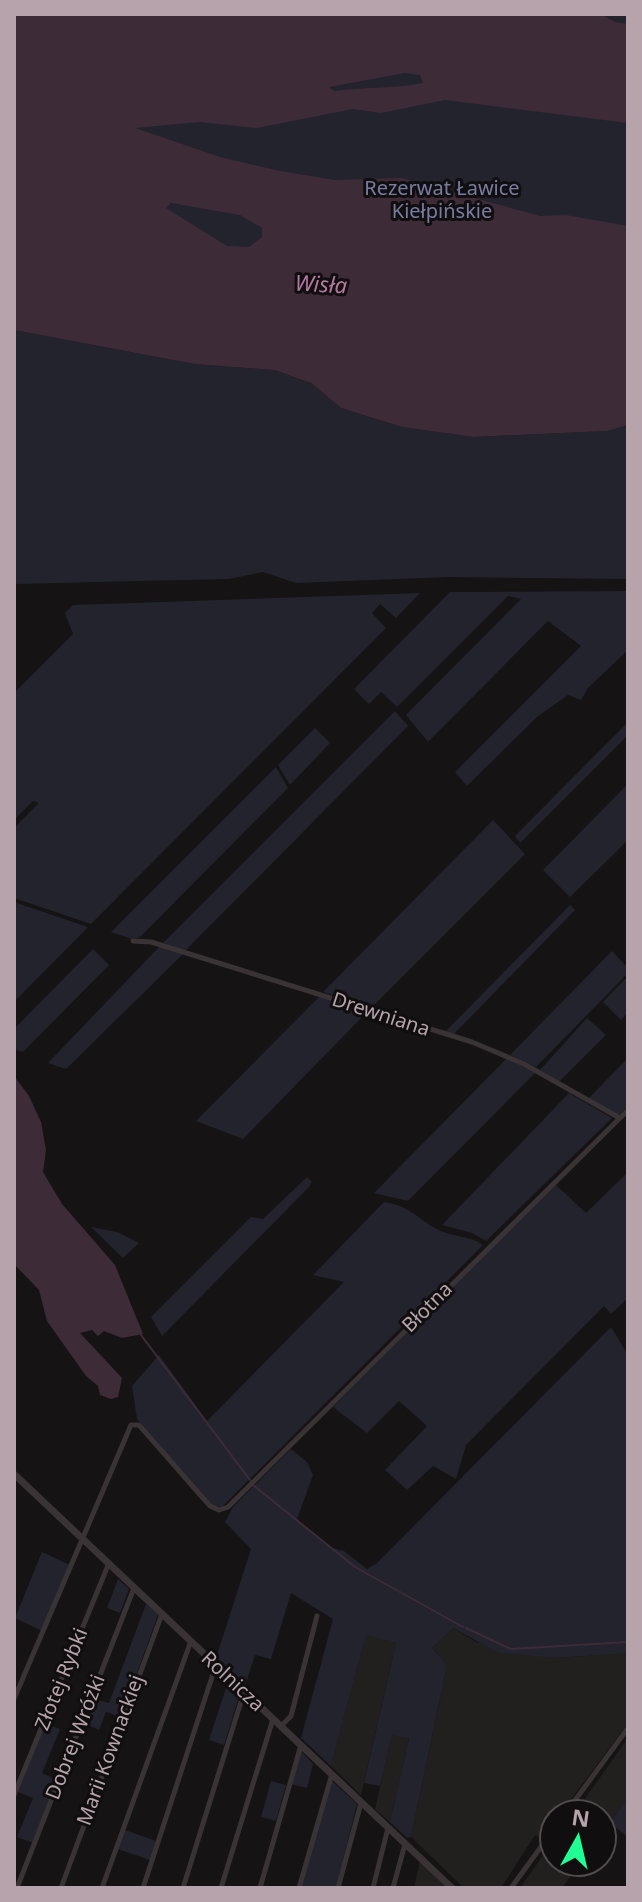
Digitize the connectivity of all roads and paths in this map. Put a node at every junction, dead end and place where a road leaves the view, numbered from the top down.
1 (133, 941) dead end
2 (628, 1110) edge
3 (618, 1117) junction
4 (14, 1474) edge
5 (82, 1539) junction
6 (109, 1563) junction
7 (134, 1588) junction
8 (162, 1614) junction
9 (317, 1616) dead end
10 (191, 1641) junction
11 (218, 1667) junction
12 (244, 1692) junction
13 (14, 1699) edge
14 (273, 1719) junction
15 (281, 1726) junction
16 (628, 1728) edge
17 (301, 1745) junction
18 (332, 1774) junction
19 (14, 1795) edge
20 (577, 1798) edge
21 (361, 1803) junction
22 (388, 1828) junction
23 (405, 1844) junction
24 (538, 1851) edge
25 (17, 1888) edge
26 (61, 1888) edge
27 (102, 1888) edge
28 (143, 1888) edge
29 (183, 1888) edge
30 (221, 1888) edge
31 (260, 1888) edge
32 (299, 1888) edge
33 (338, 1888) edge
34 (373, 1888) edge
35 (393, 1888) edge
36 (452, 1888) edge
37 (511, 1888) edge

1 - 3 street, Drewniana
2 - 3 street, Błotna
3 - 5 street, Błotna
4 - 5 street, Rolnicza
5 - 6 street, Rolnicza
5 - 13 street
6 - 7 street, Rolnicza
6 - 19 street, Złotej Rybki
7 - 8 street, Rolnicza
7 - 25 street, Dobrej Wróżki
8 - 10 street, Rolnicza
8 - 26 street, Marii Kownackiej
9 - 15 street
10 - 11 street, Rolnicza
10 - 27 street
11 - 12 street, Rolnicza
11 - 28 street
12 - 14 street, Rolnicza
12 - 29 street
14 - 15 street, Rolnicza
14 - 30 street
15 - 17 street, Rolnicza
16 - 20 street
17 - 18 street, Rolnicza
17 - 31 street
18 - 21 street, Rolnicza
18 - 32 street
21 - 22 street, Rolnicza
21 - 33 street
22 - 23 street, Rolnicza
22 - 34 street
23 - 35 street
23 - 36 street, Rolnicza
24 - 37 street

